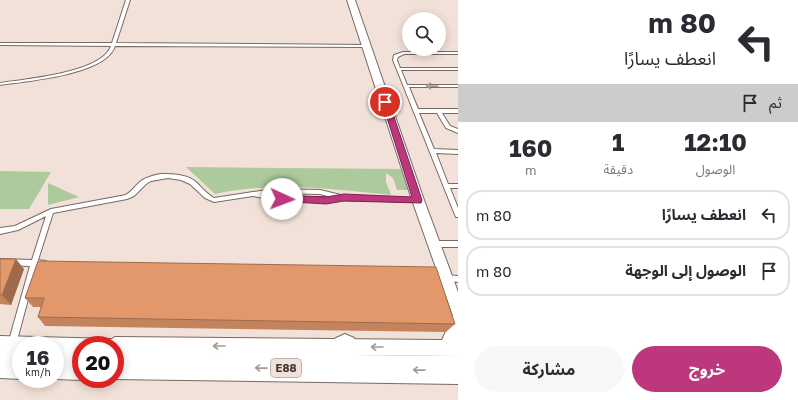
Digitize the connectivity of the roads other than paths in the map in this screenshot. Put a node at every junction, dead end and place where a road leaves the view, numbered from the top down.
1 (128, 0) edge
2 (351, 0) edge
3 (0, 44) edge
4 (114, 45) junction
5 (367, 46) junction
6 (458, 53) edge
7 (398, 69) junction
8 (458, 69) edge
9 (0, 84) edge
10 (405, 86) junction
11 (458, 86) edge
12 (415, 110) junction
13 (439, 111) junction
14 (458, 111) edge
15 (458, 131) edge
16 (432, 151) junction
17 (458, 152) edge
18 (446, 186) junction
19 (458, 186) edge
20 (418, 200) junction
21 (52, 211) junction
22 (458, 214) edge
23 (0, 231) edge
24 (434, 244) junction
25 (458, 244) edge
26 (0, 262) edge
27 (34, 263) junction
28 (50, 263) edge
29 (446, 278) junction
30 (458, 278) edge
31 (458, 312) edge
32 (458, 322) edge
33 (124, 345) edge
34 (345, 347) junction
35 (72, 348) edge
36 (8, 354) edge
37 (454, 355) edge
38 (124, 366) edge
39 (314, 368) junction

1 - 4 lane
2 - 5 street
3 - 4 lane
4 - 5 lane
4 - 9 lane
5 - 20 street
6 - 7 lane
7 - 8 lane
7 - 10 lane
11 -> 10 lane
10 - 12 lane
12 - 13 lane
12 - 16 lane
13 - 14 lane
13 - 15 lane
16 - 17 lane
16 - 18 lane
18 - 19 lane
18 - 22 lane
20 - 21 lane
20 - 24 street
21 - 23 lane
21 - 27 lane
24 - 25 lane
24 - 29 street
26 - 27 lane
27 - 28 lane
27 - 36 lane
29 - 30 lane
29 - 31 street
32 - 37 street
34 -> 33 street
37 -> 34 street
34 - 39 highway
35 - 36 street
37 -> 39 highway, E88
39 -> 38 highway, E88

